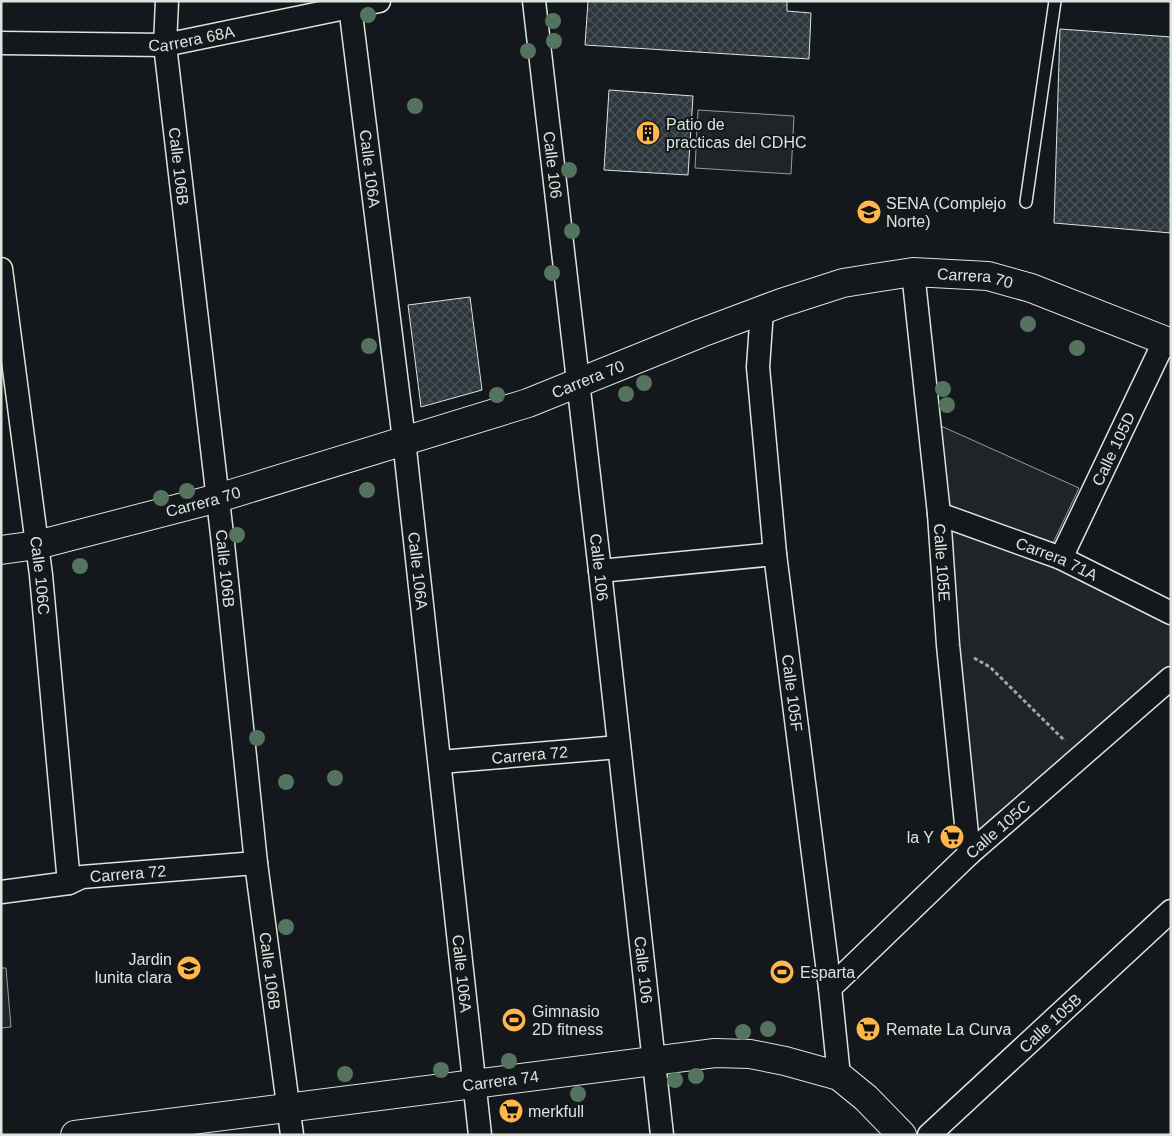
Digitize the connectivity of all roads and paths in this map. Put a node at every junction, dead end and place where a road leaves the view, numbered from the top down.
1 (167, 1) edge
2 (379, 1) edge
3 (534, 1) edge
4 (1055, 1) edge
5 (350, 6) junction
6 (1, 43) edge
7 (165, 45) junction
8 (1026, 202) dead end
9 (1, 269) edge
10 (913, 272) junction
11 (762, 310) junction
12 (1168, 341) edge
13 (578, 383) junction
14 (404, 440) junction
15 (218, 498) junction
16 (939, 514) junction
17 (37, 545) junction
18 (1, 550) edge
19 (775, 554) junction
20 (1061, 558) junction
21 (600, 571) junction
22 (1171, 613) edge
23 (948, 645) junction
24 (1171, 678) edge
25 (619, 747) junction
26 (1082, 757) junction
27 (440, 762) junction
28 (969, 854) junction
29 (256, 863) junction
30 (69, 883) junction
31 (1, 892) edge
32 (1171, 910) edge
33 (830, 988) junction
34 (655, 1061) junction
35 (839, 1076) junction
36 (473, 1084) junction
37 (287, 1108) junction
38 (120, 1132) edge
39 (75, 1135) edge
40 (292, 1135) edge
41 (480, 1135) edge
42 (662, 1135) edge
43 (902, 1135) edge
44 (929, 1135) edge

1 - 7 street, Calle 106B
2 - 5 street, Carrera 68A
3 - 13 street, Calle 106
4 - 8 lane
5 - 7 street, Carrera 68A
5 - 14 street, Calle 106A
6 - 7 street, Carrera 68A
7 - 15 street, Calle 106B
9 - 17 street, Calle 106C
10 - 11 street, Carrera 70
10 - 12 street, Carrera 70
10 - 16 street, Calle 105E
11 - 13 street, Carrera 70
11 - 19 street, Calle 105F
12 - 20 street, Calle 105D
13 - 14 street, Carrera 70
13 - 21 street, Calle 106
14 - 15 street, Carrera 70
14 - 27 street, Calle 106A
15 - 17 street, Carrera 70
15 - 29 street, Calle 106B
16 - 20 street, Carrera 71A
16 - 23 street, Calle 105E
17 - 18 street, Carrera 70
17 - 30 street, Calle 106C
19 - 21 street
19 - 33 street, Calle 105F
20 - 22 street, Carrera 71A
21 - 25 street, Calle 106
23 - 26 path
23 - 28 street, Calle 105E
24 - 26 street, Calle 105C
25 - 27 street, Carrera 72
25 - 34 street, Calle 106
26 - 28 street, Calle 105C
27 - 36 street, Calle 106A
28 - 33 street, Calle 105C
29 - 30 street, Carrera 72
29 - 37 street, Calle 106B
30 - 31 street, Carrera 72
32 - 44 street, Calle 105B
33 - 35 street, Calle 105F
34 - 35 street, Carrera 74
34 - 36 street, Carrera 74
34 - 42 street, Calle 106
35 - 43 street, Carrera 74
36 - 37 street, Carrera 74
36 - 41 street, Calle 106A
37 - 38 street, Carrera 74
37 - 40 street, Calle 106B
38 - 39 street, Carrera 74

